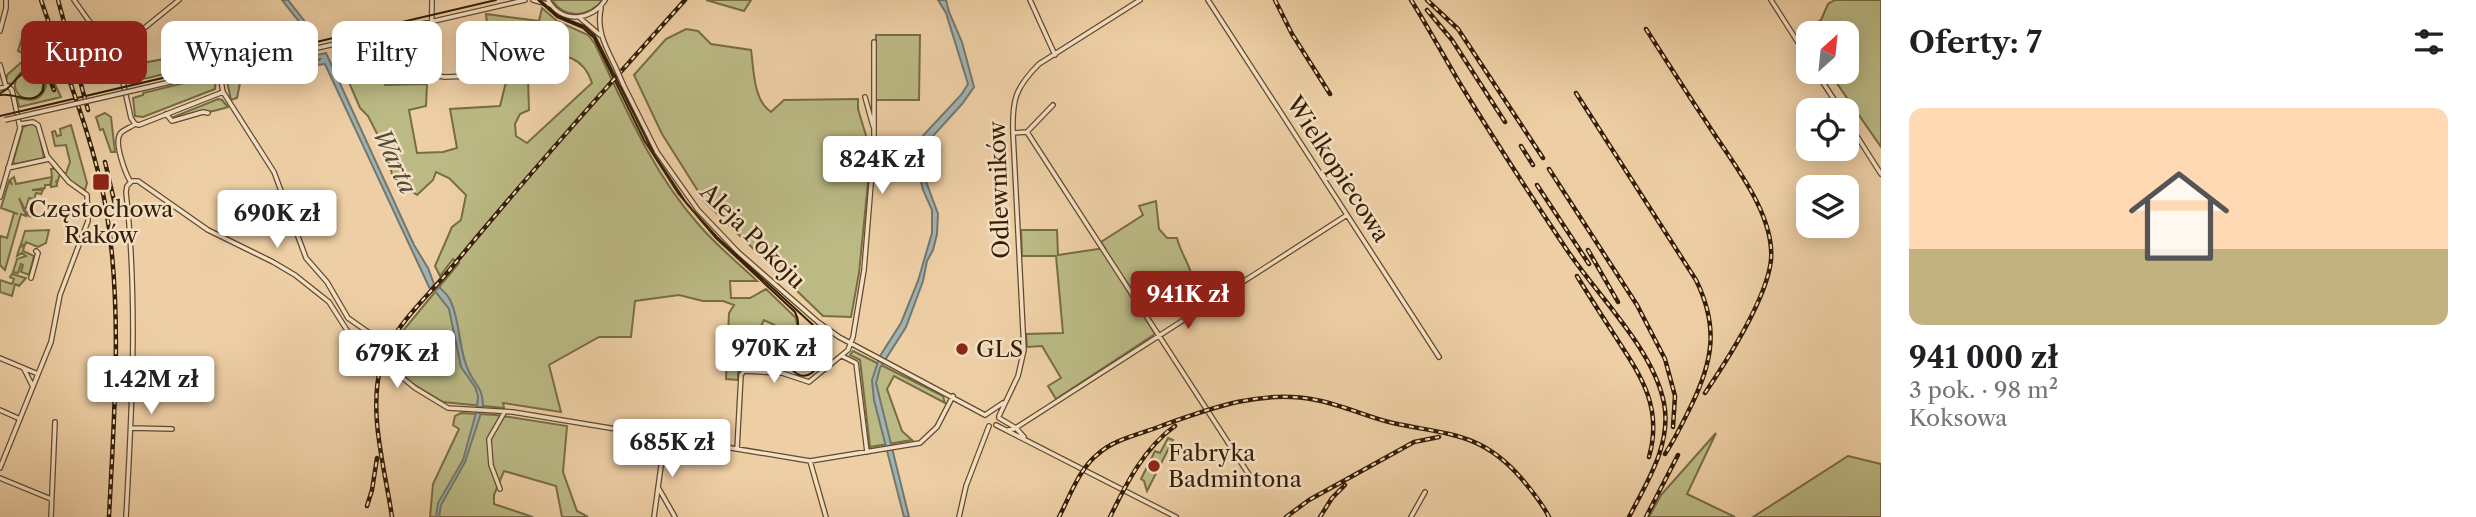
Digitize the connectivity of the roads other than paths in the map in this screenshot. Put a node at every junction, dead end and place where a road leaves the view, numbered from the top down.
1 (6, 0) edge
2 (74, 0) edge
3 (179, 0) edge
4 (432, 0) edge
5 (521, 0) edge
6 (533, 0) edge
7 (605, 0) edge
8 (1030, 0) edge
9 (1140, 0) edge
10 (1208, 0) edge
11 (1771, 0) edge
12 (550, 3) edge
13 (602, 5) junction
14 (580, 18) junction
15 (432, 20) junction
16 (88, 21) edge
17 (147, 26) edge
18 (0, 31) edge
19 (601, 36) junction
20 (1796, 39) edge
21 (874, 42) dead end
22 (318, 47) edge
23 (1055, 55) junction
24 (0, 65) edge
25 (456, 77) edge
26 (123, 84) edge
27 (161, 84) edge
28 (222, 84) edge
29 (6, 87) junction
30 (0, 88) edge
31 (223, 92) junction
32 (865, 97) dead end
33 (1053, 105) dead end
34 (208, 113) dead end
35 (166, 114) junction
36 (3, 121) edge
37 (20, 124) junction
38 (135, 124) junction
39 (874, 127) junction
40 (1027, 132) junction
41 (1013, 133) junction
42 (1859, 139) edge
43 (49, 159) junction
44 (1, 166) edge
45 (8, 168) junction
46 (1881, 174) edge
47 (130, 182) junction
48 (0, 197) edge
49 (1347, 215) junction
50 (36, 251) dead end
51 (32, 278) dead end
52 (1159, 335) junction
53 (850, 344) junction
54 (363, 347) junction
55 (842, 356) junction
56 (1439, 357) dead end
57 (0, 358) edge
58 (23, 368) junction
59 (38, 374) junction
60 (33, 388) junction
61 (953, 396) junction
62 (1009, 398) junction
63 (0, 410) edge
64 (505, 412) junction
65 (993, 412) junction
66 (985, 415) junction
67 (999, 417) junction
68 (20, 419) junction
69 (55, 422) dead end
70 (996, 425) junction
71 (989, 426) junction
72 (131, 428) junction
73 (1016, 428) junction
74 (172, 429) dead end
75 (1008, 430) junction
76 (665, 437) junction
77 (1026, 438) junction
78 (737, 449) junction
79 (867, 452) junction
80 (810, 461) junction
81 (0, 468) edge
82 (0, 478) edge
83 (1255, 484) dead end
84 (500, 489) dead end
85 (659, 489) junction
86 (1425, 492) dead end
87 (51, 499) junction
88 (673, 516) edge
89 (51, 517) edge
90 (126, 517) edge
91 (654, 517) edge
92 (826, 517) edge
93 (959, 517) edge
94 (1176, 517) edge
95 (1411, 517) edge

1 - 18 street
2 - 16 street
3 - 17 street
4 - 15 street
5 - 15 street
6 - 12 street
7 - 13 street
8 - 23 street
9 - 23 street, Odlewników
10 - 49 street, Wielkopiecowa
11 - 20 street
12 - 14 street, Aleja Pokoju
13 - 14 street
13 - 19 street, Aleja Pokoju
14 - 19 street, Aleja Pokoju
15 - 22 street
15 - 25 street
19 - 53 street, Aleja Pokoju, bridge
21 - 39 street
23 - 41 street, Odlewników
24 - 29 street
26 - 38 street
27 - 36 street, bridge
28 - 31 street
29 - 30 street
29 - 37 street
31 - 35 street
31 - 54 street
32 - 39 street
33 - 40 street
34 - 35 street
35 - 38 street
37 - 43 street
37 - 45 street
38 - 47 street
39 - 53 street
40 - 41 street
40 - 52 street
41 - 62 street, Odlewników
42 - 46 street
43 - 45 street
43 - 59 street
44 - 45 street
45 - 48 street
47 - 54 street
47 - 72 street
49 - 52 street
49 - 56 street, Wielkopiecowa
50 - 51 street
52 - 73 street
52 - 83 street
53 - 55 street
53 - 61 street, Aleja Pokoju
54 - 64 street
55 - 78 street
55 - 79 street
57 - 58 street
58 - 59 street
58 - 60 street
59 - 60 street
60 - 68 street
61 - 66 street, Aleja Pokoju
61 - 79 street
62 - 65 street, Odlewników
62 - 67 street, Odlewników
63 - 68 street
64 - 76 street
64 - 84 street
65 - 66 street
65 - 67 street
66 - 71 street
67 - 70 street
67 - 73 street
68 - 81 street
69 - 87 street
70 - 71 street
70 - 75 street
71 - 93 street
72 - 74 street
72 - 90 street
73 - 75 street
73 - 77 street
75 - 77 street
76 - 78 street
76 - 85 street
77 - 94 street
78 - 80 street
79 - 80 street
80 - 92 street
82 - 87 street
85 - 88 street
85 - 91 street
86 - 95 street
87 - 89 street

